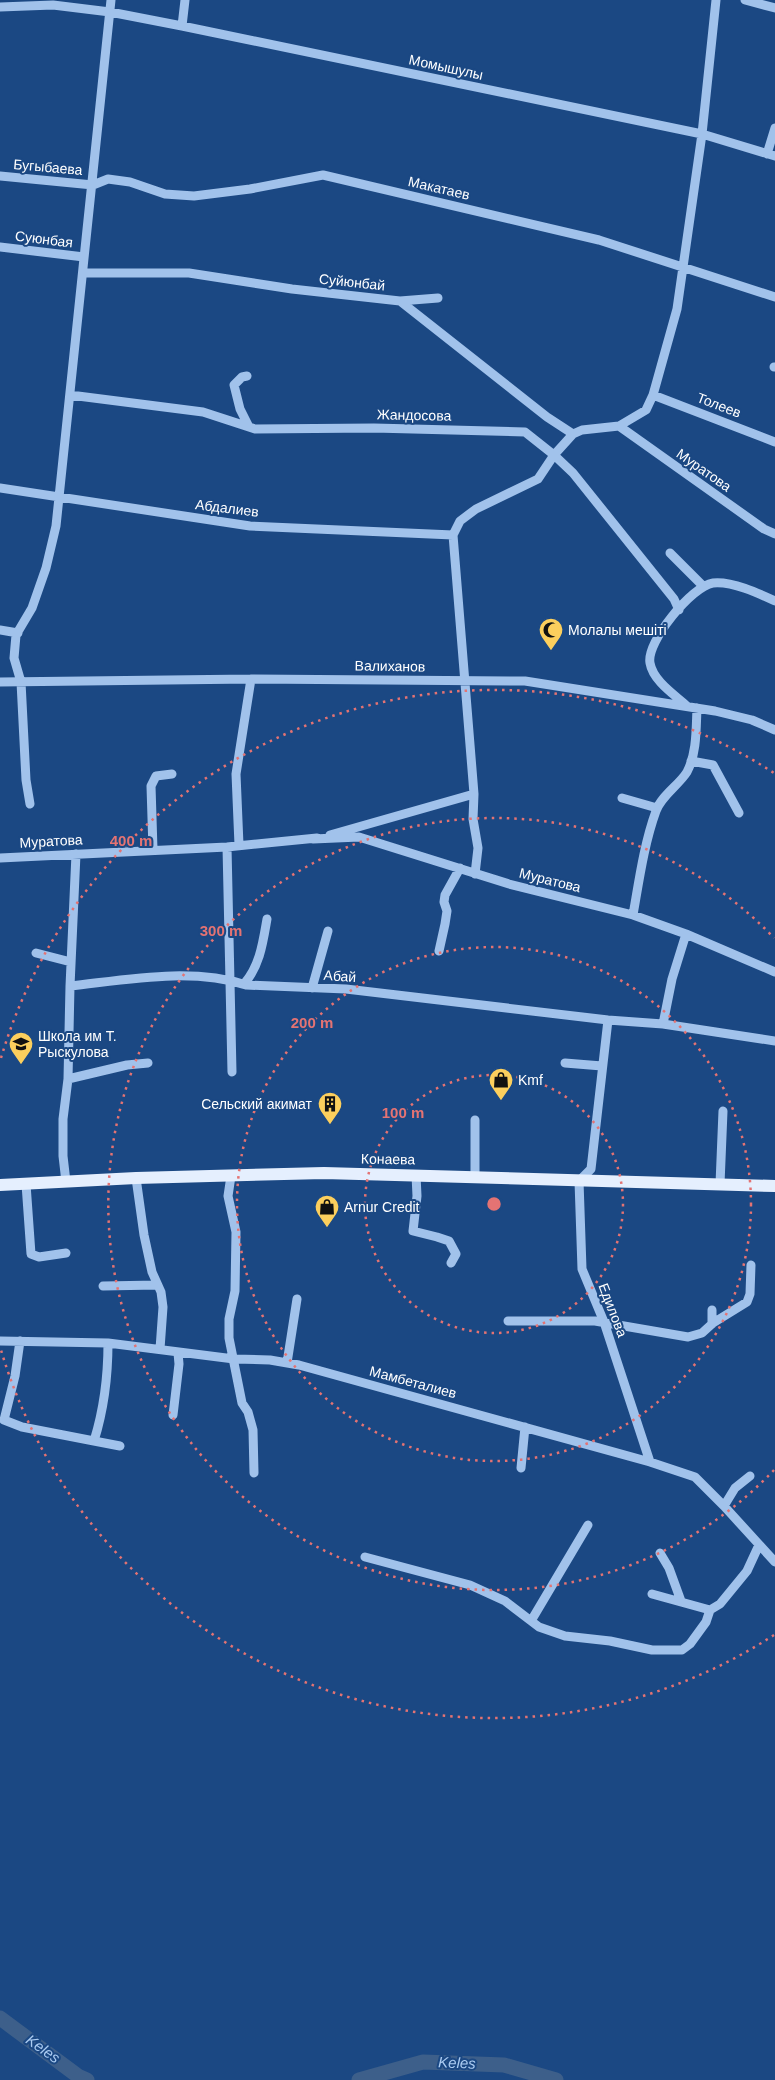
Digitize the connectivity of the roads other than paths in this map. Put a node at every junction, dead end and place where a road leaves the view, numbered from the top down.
1 (111, 0) edge
2 (185, 0) edge
3 (716, 0) edge
4 (745, 0) edge
5 (3, 5) edge
6 (775, 8) edge
7 (110, 12) junction
8 (182, 26) junction
9 (775, 128) edge
10 (702, 134) junction
11 (771, 155) edge
12 (0, 176) edge
13 (92, 185) junction
14 (0, 247) edge
15 (84, 257) junction
16 (683, 267) junction
17 (83, 273) junction
18 (775, 297) edge
19 (438, 298) dead end
20 (400, 301) junction
21 (247, 376) dead end
22 (70, 395) junction
23 (653, 395) junction
24 (619, 426) junction
25 (249, 428) junction
26 (573, 434) junction
27 (775, 442) edge
28 (554, 455) junction
29 (0, 488) edge
30 (60, 499) junction
31 (775, 534) edge
32 (453, 535) junction
33 (670, 553) dead end
34 (703, 586) junction
35 (775, 601) edge
36 (679, 610) junction
37 (0, 630) edge
38 (18, 633) junction
39 (251, 679) junction
40 (465, 681) junction
41 (0, 682) edge
42 (21, 682) junction
43 (687, 706) junction
44 (696, 708) junction
45 (775, 730) edge
46 (691, 760) junction
47 (172, 774) dead end
48 (474, 794) junction
49 (622, 798) dead end
50 (30, 804) dead end
51 (657, 808) junction
52 (739, 813) dead end
53 (313, 839) junction
54 (239, 845) junction
55 (227, 847) junction
56 (154, 850) junction
57 (76, 854) junction
58 (0, 858) edge
59 (460, 868) junction
60 (475, 874) junction
61 (633, 915) junction
62 (267, 919) dead end
63 (328, 931) dead end
64 (686, 934) junction
65 (438, 951) dead end
66 (36, 953) dead end
67 (71, 962) junction
68 (775, 972) edge
69 (230, 980) junction
70 (244, 984) junction
71 (70, 986) junction
72 (312, 988) junction
73 (608, 1020) junction
74 (663, 1024) junction
75 (775, 1040) edge
76 (148, 1063) dead end
77 (565, 1063) dead end
78 (602, 1066) junction
79 (232, 1072) dead end
80 (68, 1079) junction
81 (723, 1111) dead end
82 (475, 1120) dead end
83 (416, 1175) junction
84 (231, 1176) junction
85 (475, 1176) junction
86 (136, 1178) junction
87 (579, 1181) junction
88 (66, 1182) junction
89 (26, 1184) junction
90 (720, 1184) junction
91 (0, 1185) edge
92 (775, 1186) edge
93 (66, 1253) dead end
94 (451, 1263) dead end
95 (751, 1265) dead end
96 (157, 1285) junction
97 (103, 1286) dead end
98 (297, 1299) dead end
99 (712, 1310) dead end
100 (508, 1321) dead end
101 (604, 1322) junction
102 (712, 1324) junction
103 (0, 1341) edge
104 (20, 1341) junction
105 (108, 1343) junction
106 (160, 1349) junction
107 (178, 1353) junction
108 (234, 1359) junction
109 (287, 1363) junction
110 (173, 1415) dead end
111 (525, 1427) junction
112 (94, 1441) junction
113 (120, 1446) dead end
114 (650, 1462) junction
115 (521, 1468) dead end
116 (254, 1473) dead end
117 (750, 1476) dead end
118 (724, 1506) junction
119 (588, 1525) dead end
120 (759, 1545) junction
121 (660, 1553) dead end
122 (365, 1557) dead end
123 (775, 1562) edge
124 (652, 1594) dead end
125 (681, 1601) junction
126 (710, 1610) junction
127 (531, 1621) junction

1 - 7 street
2 - 8 street
3 - 10 street
4 - 6 street
5 - 7 street, Момышулы
7 - 8 street, Момышулы
7 - 13 street
8 - 10 street, Момышулы
9 - 11 street
10 - 11 street, Момышулы
10 - 16 street
12 - 13 street, Бугыбаева
13 - 15 street
13 - 16 street, Макатаев
14 - 15 street, Суюнбая
15 - 17 street
16 - 18 street, Макатаев
16 - 23 street
17 - 20 street, Суйюнбай
17 - 22 street
19 - 20 street
20 - 26 street, Суйюнбай
21 - 25 street
22 - 25 street, Жандосова
22 - 30 street
23 - 24 street
23 - 27 street, Толеев
24 - 26 street
24 - 31 street, Муратова
25 - 28 street, Жандосова
26 - 28 street
28 - 32 street
28 - 36 street, Жандосова
29 - 30 street, Абдалиев
30 - 32 street, Абдалиев
30 - 38 street
32 - 40 street
33 - 34 street
34 - 35 street
34 - 36 street
36 - 43 street
37 - 38 street
38 - 42 street
39 - 40 street, Валиханов
39 - 42 street, Валиханов
39 - 54 street
40 - 43 street, Валиханов
40 - 48 street
41 - 42 street, Валиханов
42 - 50 street
43 - 44 street, Валиханов
44 - 45 street, Валиханов
44 - 46 street
46 - 51 street
46 - 52 street
47 - 56 street
48 - 53 street, Муратова
48 - 60 street
49 - 51 street
51 - 61 street
53 - 54 street, Муратова
53 - 59 street, Муратова
54 - 55 street, Муратова
55 - 56 street, Муратова
55 - 69 street
56 - 57 street, Муратова
57 - 58 street, Муратова
57 - 67 street
59 - 60 street, Муратова
59 - 65 street
60 - 61 street, Муратова
61 - 64 street, Муратова
62 - 70 street
63 - 72 street
64 - 68 street, Муратова
64 - 74 street
66 - 67 street
67 - 71 street
69 - 70 street, Абай
69 - 71 street, Абай
69 - 79 street
70 - 72 street, Абай
71 - 80 street
72 - 73 street, Абай
73 - 74 street, Абай
73 - 78 street
74 - 75 street, Абай
76 - 80 street
77 - 78 street
78 - 87 street
80 - 88 street
81 - 90 street
82 - 85 street
83 - 84 main road, Конаева
83 - 85 main road, Конаева
83 - 94 street
84 - 86 main road, Конаева
84 - 108 street
85 - 87 main road, Конаева
86 - 88 main road, Конаева
86 - 96 street
87 - 90 main road, Конаева
87 - 101 street, Едилова
88 - 89 main road, Конаева
89 - 91 main road, Конаева
89 - 93 street
90 - 92 main road, Конаева
95 - 102 street
96 - 97 street
96 - 106 street
98 - 109 street
99 - 102 street
100 - 101 street
101 - 102 street
101 - 114 street, Едилова
103 - 104 street, Мамбеталиев
104 - 105 street, Мамбеталиев
104 - 112 street
105 - 106 street, Мамбеталиев
105 - 112 street
106 - 107 street, Мамбеталиев
107 - 108 street, Мамбеталиев
107 - 110 street
108 - 109 street, Мамбеталиев
108 - 116 street
109 - 111 street, Мамбеталиев
111 - 114 street, Мамбеталиев
111 - 115 street
112 - 113 street
114 - 118 street, Мамбеталиев
117 - 118 street
118 - 120 street, Мамбеталиев
119 - 127 street
120 - 123 street, Мамбеталиев
120 - 126 street
121 - 125 street
122 - 127 street
124 - 125 street
125 - 126 street
126 - 127 street

